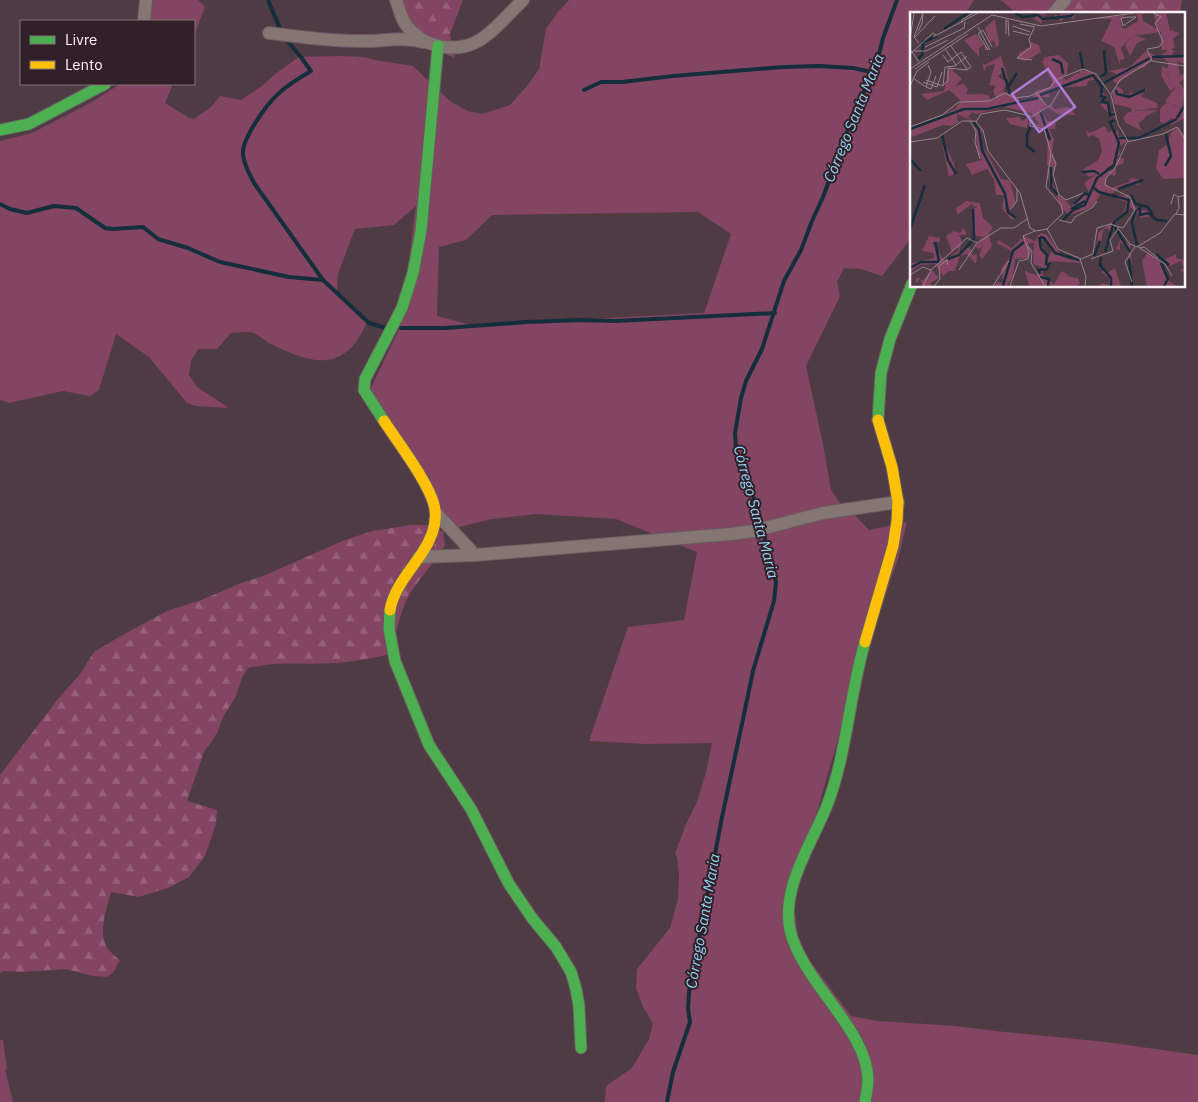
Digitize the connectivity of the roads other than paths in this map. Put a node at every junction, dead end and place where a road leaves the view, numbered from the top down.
1 (146, 0) edge
2 (396, 0) edge
3 (523, 0) edge
4 (1065, 0) edge
5 (1055, 12) edge
6 (144, 20) edge
7 (269, 33) dead end
8 (435, 46) junction
9 (103, 85) edge
10 (0, 130) edge
11 (910, 288) edge
12 (898, 502) junction
13 (437, 514) junction
14 (475, 554) junction
15 (420, 557) junction
16 (581, 1048) dead end
17 (865, 1102) edge

1 - 6 street
2 - 8 street
3 - 8 street
4 - 5 street
7 - 8 street
8 - 13 street
9 - 10 street
11 - 12 street
12 - 14 street
12 - 17 street
13 - 14 street
13 - 15 street
14 - 15 street
15 - 16 street

